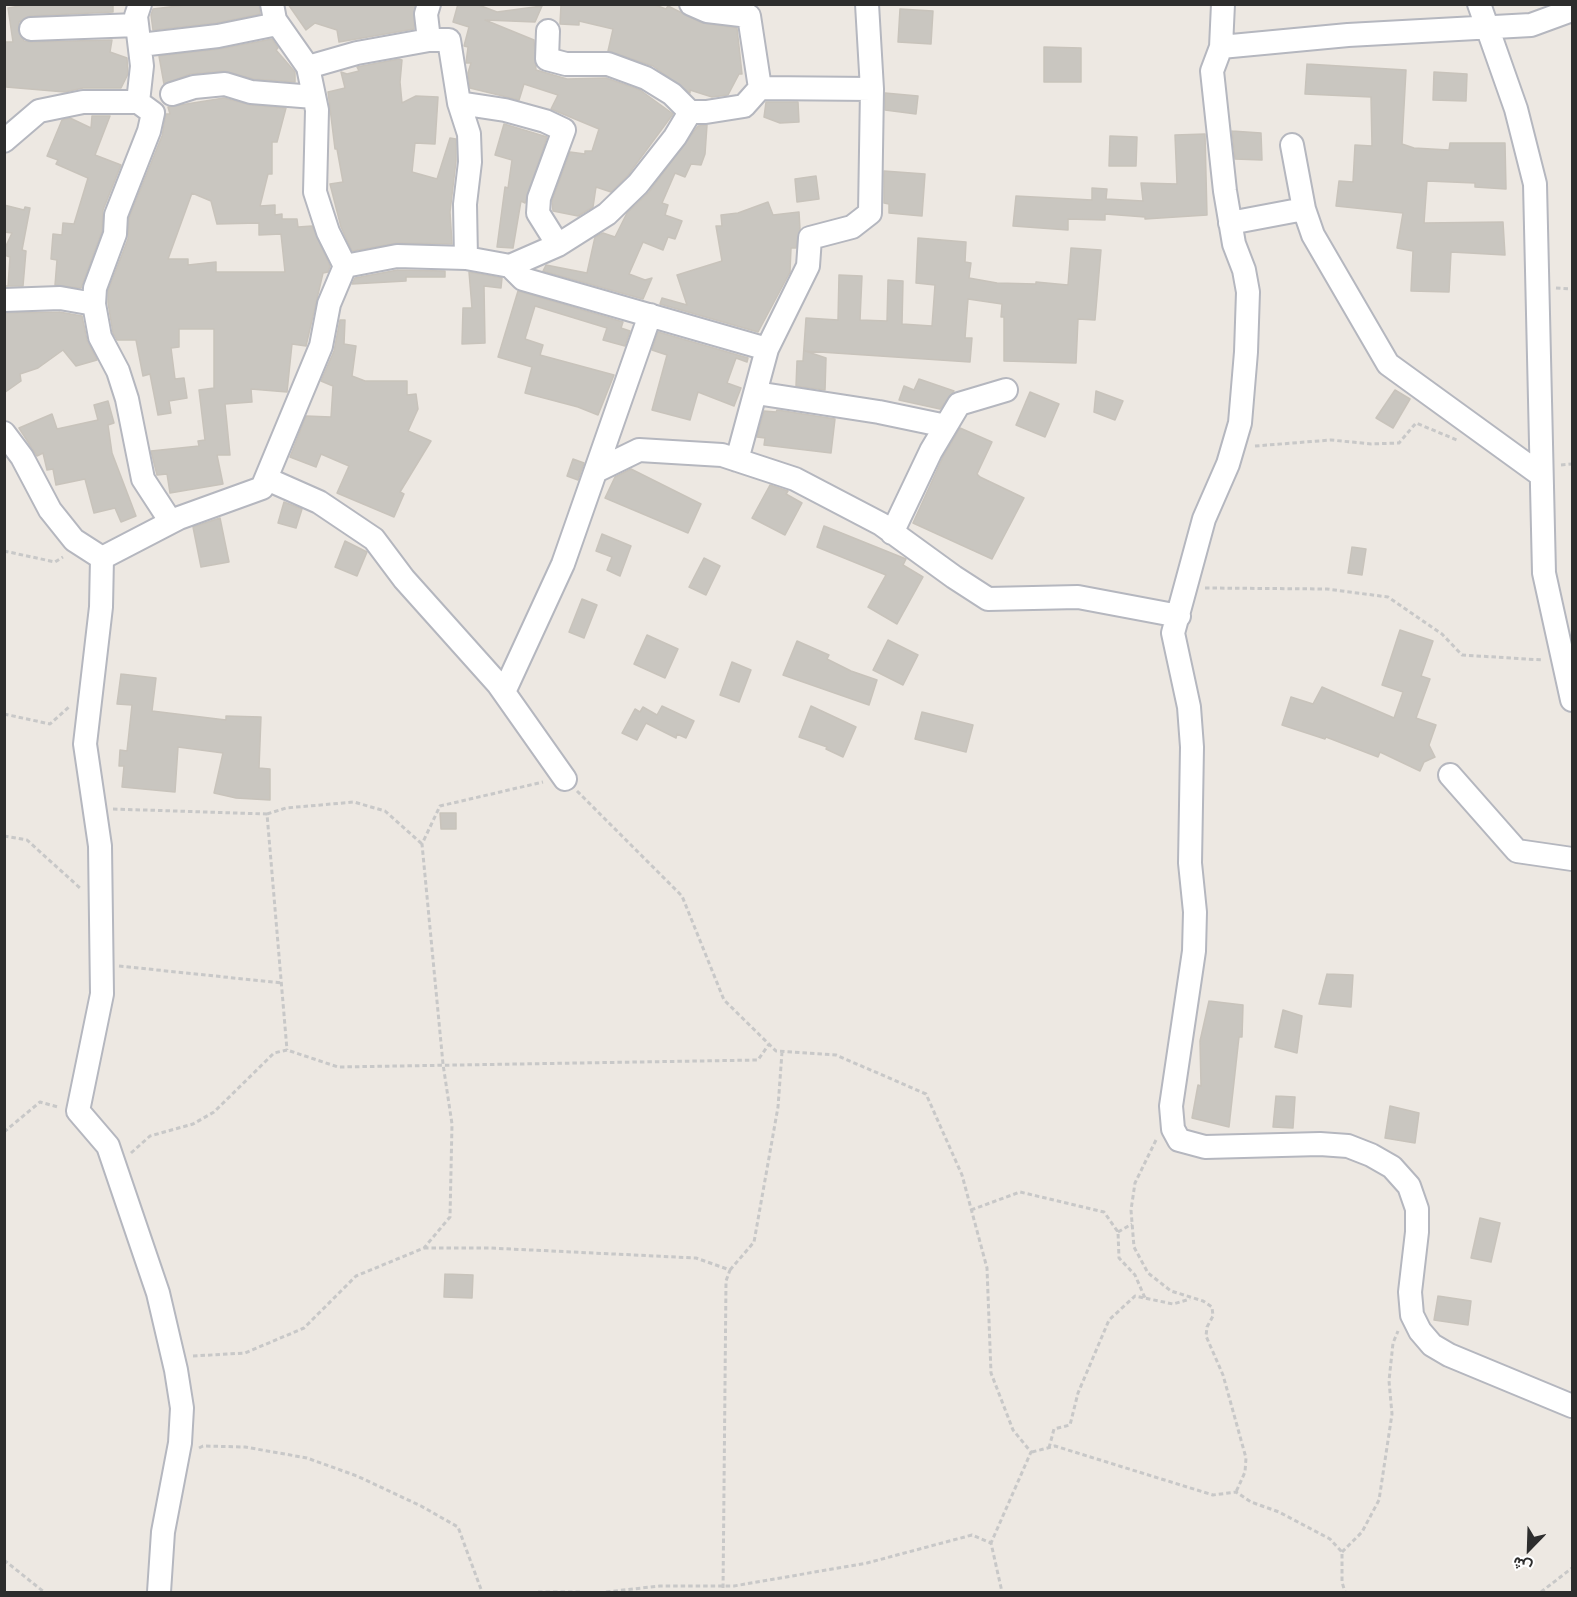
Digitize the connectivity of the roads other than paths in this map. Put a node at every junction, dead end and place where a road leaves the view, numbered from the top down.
1 (429, 4) edge
2 (691, 4) edge
3 (867, 4) edge
4 (1223, 4) edge
5 (1479, 4) edge
6 (749, 10) edge
7 (1572, 10) edge
8 (274, 14) edge
9 (139, 25) edge
10 (1488, 27) junction
11 (31, 30) dead end
12 (548, 31) dead end
13 (429, 40) junction
14 (1221, 47) junction
15 (308, 67) junction
16 (760, 88) junction
17 (872, 89) junction
18 (172, 94) dead end
19 (314, 97) junction
20 (138, 102) junction
21 (459, 103) junction
22 (690, 112) junction
23 (4, 141) edge
24 (1292, 145) dead end
25 (1304, 209) junction
26 (1230, 223) junction
27 (558, 245) junction
28 (466, 258) junction
29 (345, 266) junction
30 (510, 266) junction
31 (4, 300) edge
32 (94, 304) junction
33 (650, 315) junction
34 (767, 349) junction
35 (1006, 390) dead end
36 (756, 393) junction
37 (946, 426) junction
38 (4, 433) edge
39 (737, 460) junction
40 (596, 471) junction
41 (1541, 475) junction
42 (267, 478) junction
43 (171, 522) junction
44 (892, 533) junction
45 (92, 552) junction
46 (1179, 616) junction
47 (504, 692) junction
48 (1572, 700) edge
49 (1450, 775) dead end
50 (565, 779) road end
51 (1572, 859) edge
52 (1572, 1406) edge
53 (159, 1593) edge

1 - 13 street
2 - 6 street
3 - 17 street
4 - 14 street
5 - 10 street
6 - 16 street
7 - 10 street
8 - 9 street
8 - 15 street
9 - 11 street
9 - 20 street
10 - 14 street
10 - 41 street
12 - 22 street
13 - 15 street
13 - 21 street
14 - 26 street
15 - 19 street
16 - 17 street
16 - 22 street
17 - 34 street
18 - 19 street
19 - 29 street
20 - 23 street
20 - 32 street
21 - 27 street
21 - 28 street
22 - 27 street
24 - 25 street
25 - 26 street
25 - 41 street
26 - 46 street
27 - 30 street
28 - 29 street
28 - 30 street
29 - 42 street
30 - 33 street
31 - 32 street
32 - 43 street
33 - 34 street
33 - 40 street
34 - 36 street
35 - 37 street
36 - 37 street
36 - 39 street
37 - 44 street
38 - 45 street
39 - 40 street
39 - 44 street
40 - 47 street
41 - 48 street
42 - 43 street
42 - 47 street
43 - 45 street
44 - 46 street
45 - 53 street
46 - 52 street
47 - 50 street
49 - 51 street

